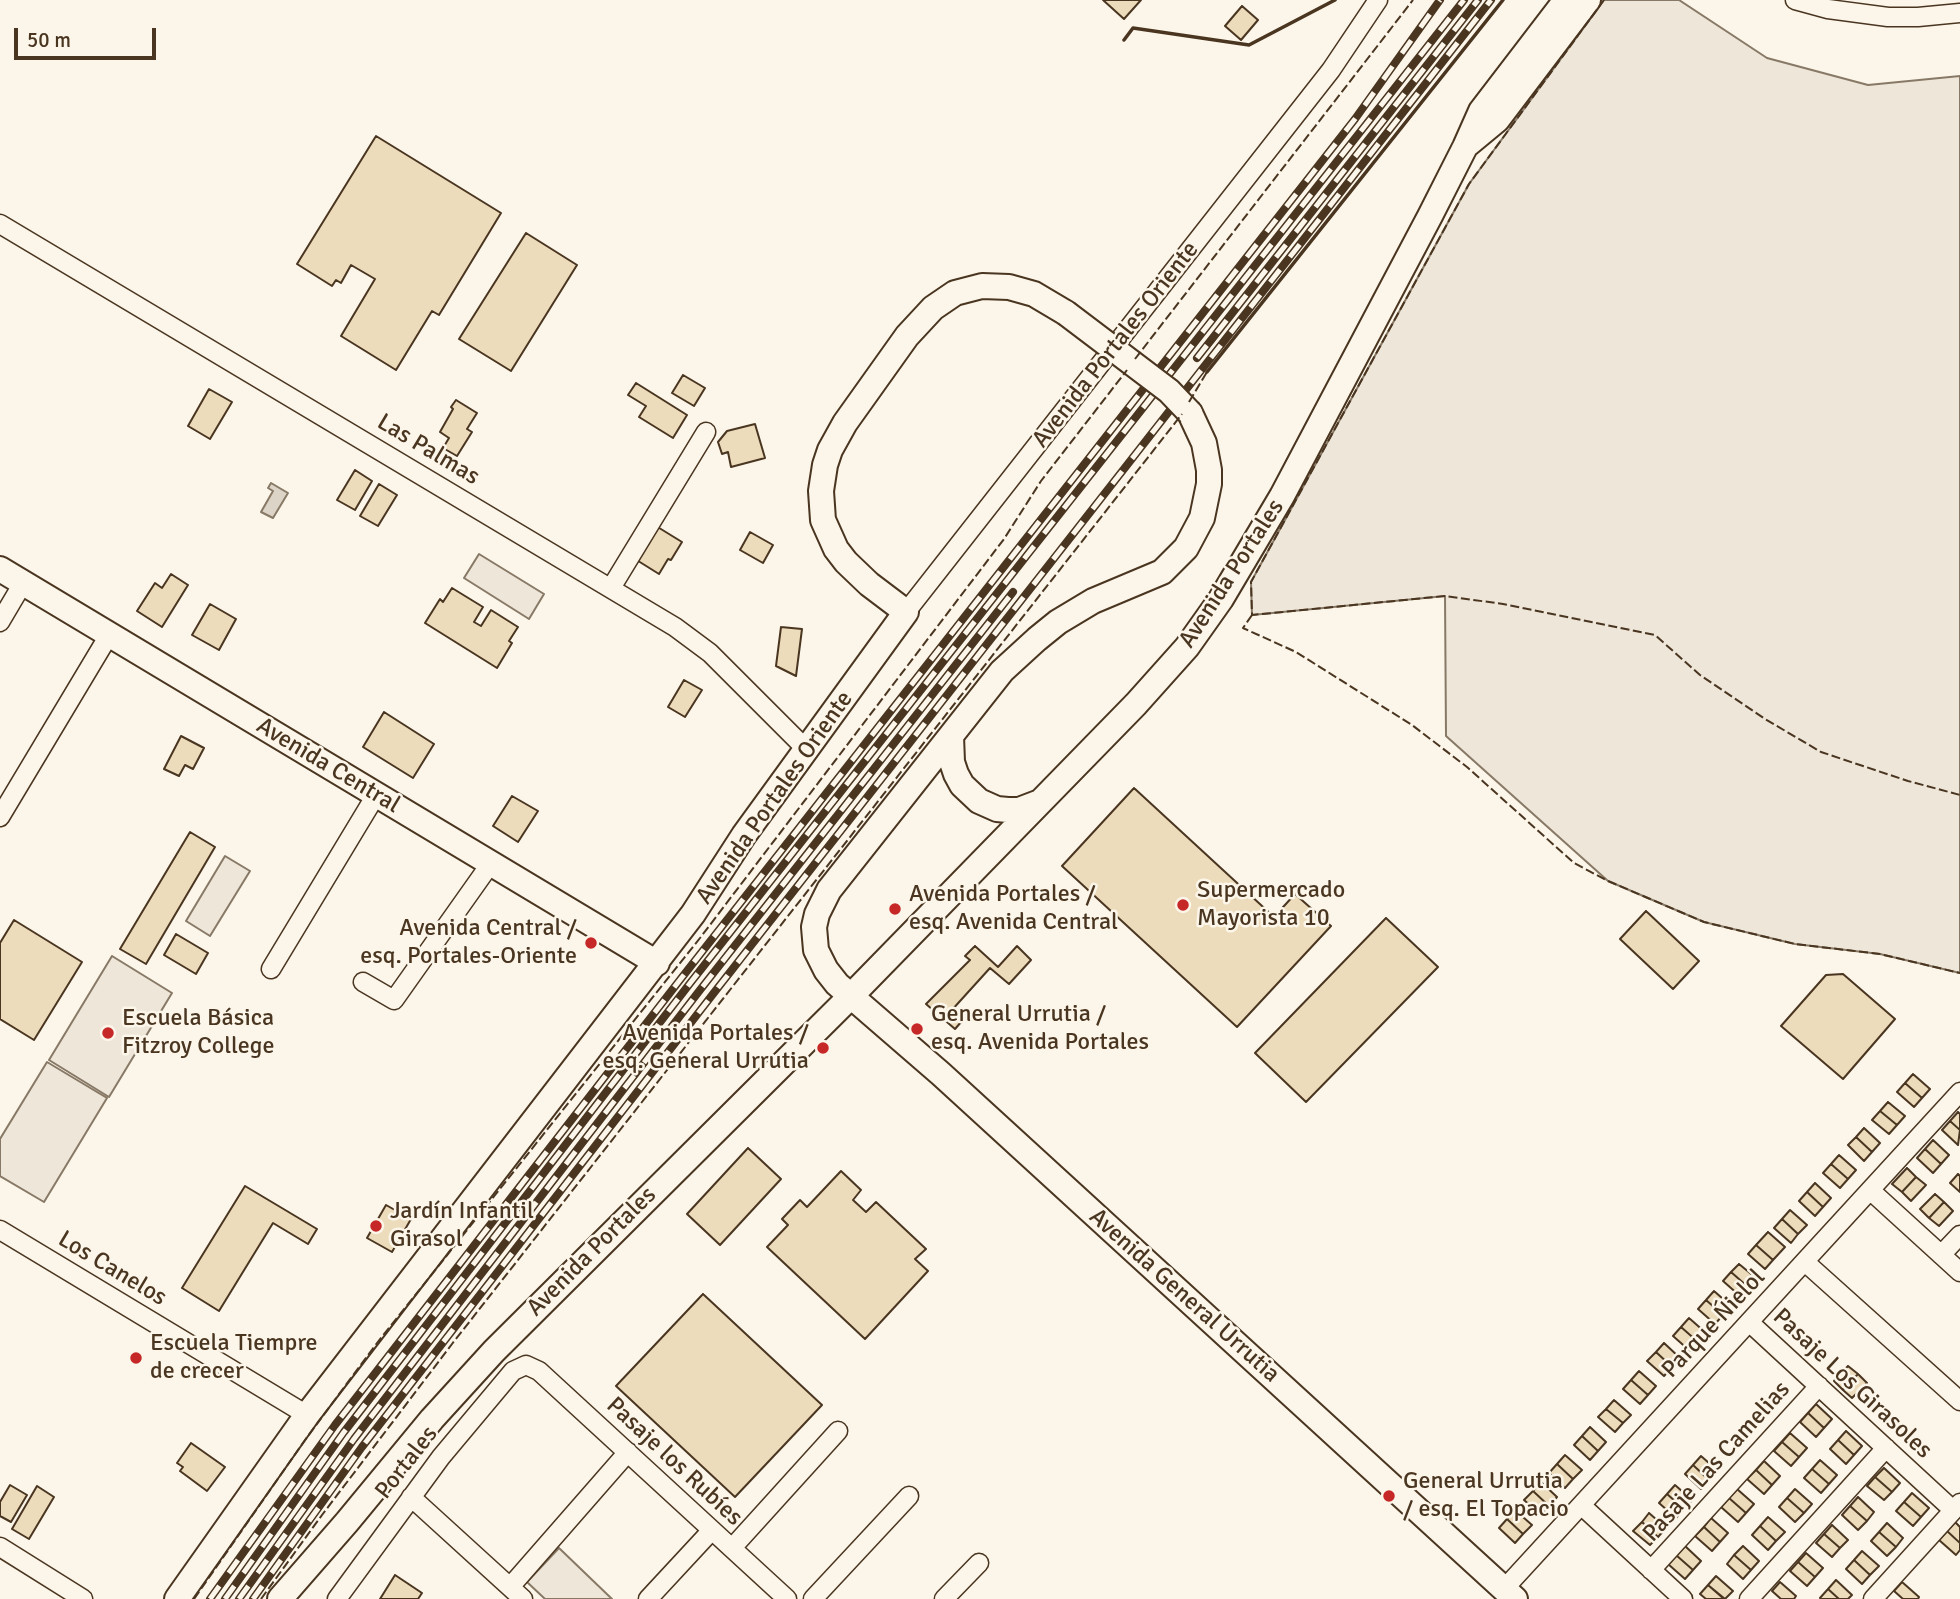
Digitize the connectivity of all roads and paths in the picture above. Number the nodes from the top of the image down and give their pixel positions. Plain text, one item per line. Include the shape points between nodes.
1 (1378, 0) edge
2 (1566, 0) edge
3 (1588, 0) edge
4 (1795, 0) edge
5 (1864, 7) edge
6 (1960, 13) edge
7 (1465, 147) junction
8 (0, 224) edge
9 (706, 432) dead end
10 (0, 569) edge
11 (23, 583) junction
12 (611, 588) junction
13 (906, 612) junction
14 (0, 622) edge
15 (110, 635) junction
16 (951, 736) junction
17 (807, 750) junction
18 (376, 795) junction
19 (1041, 802) junction
20 (0, 817) edge
21 (491, 863) junction
22 (657, 963) junction
23 (271, 969) dead end
24 (363, 982) dead end
25 (851, 996) junction
26 (1960, 1092) edge
27 (1870, 1190) junction
28 (0, 1230) edge
29 (1960, 1235) edge
30 (1941, 1255) junction
31 (1805, 1262) junction
32 (1960, 1272) edge
33 (1749, 1322) junction
34 (526, 1365) joint
35 (1819, 1386) junction
36 (1960, 1401) edge
37 (307, 1415) junction
38 (838, 1431) dead end
39 (1886, 1448) junction
40 (628, 1452) junction
41 (909, 1496) dead end
42 (411, 1497) junction
43 (1581, 1505) junction
44 (1957, 1507) edge
45 (347, 1522) junction
46 (712, 1530) junction
47 (0, 1547) edge
48 (732, 1548) junction
49 (979, 1563) dead end
50 (1651, 1570) junction
51 (517, 1593) edge
52 (1509, 1594) edge
53 (341, 1597) edge
54 (83, 1599) edge
55 (177, 1599) edge
56 (280, 1599) edge
57 (296, 1599) edge
58 (648, 1599) edge
59 (787, 1599) edge
60 (813, 1599) edge
61 (944, 1599) edge
62 (1683, 1599) edge
63 (1749, 1599) edge
64 (1873, 1599) edge

1 - 13 street, Avenida Portales Oriente via 1331,70
2 - 7 street, Avenida Portales via 1481,111
3 - 7 street, Avenida Portales via 1497,120
4 - 5 street
5 - 6 street via 1918,17
7 - 19 street, Avenida Portales via 1276,507 1221,599 1169,668
8 - 12 street, Las Palmas
9 - 12 street
10 - 11 street, Avenida Central
11 - 14 street
11 - 15 street, Avenida Central
12 - 17 street, Las Palmas via 710,653
13 - 16 street, bridge via 858,574 836,549 823,520 821,491 825,465 837,437 907,336 933,308 955,293 982,286 1034,294 1066,313 1190,413 1204,443 1209,484 1202,518 1186,548 1162,572 1093,601 1037,639 1002,671
13 - 17 street, Avenida Portales Oriente
15 - 18 street, Avenida Central
15 - 20 street
16 - 19 street via 956,774 979,801 1008,810
16 - 25 street via 829,890 817,914 814,938 820,960
17 - 22 street, Avenida Portales Oriente
18 - 21 street, Avenida Central
18 - 23 street
19 - 25 street, Avenida Portales
21 - 22 street, Avenida Central
21 - 24 street via 394,1000
22 - 37 street, Avenida Portales Oriente
25 - 45 street, Avenida Portales via 494,1351
25 - 52 street, Avenida General Urrutia
26 - 27 street, Parque Ńielol
27 - 30 street
27 - 31 street, Parque Ńielol
28 - 37 street, Los Canelos
29 - 30 street
30 - 32 street
31 - 33 street, Parque Ńielol
31 - 36 street
33 - 35 street, Pasaje Los Girasoles
33 - 43 street, Parque Ńielol
34 - 40 street, Pasaje los Rubíes via 539,1371
34 - 42 street, Portales via 513,1371 491,1396
35 - 39 street, Pasaje Los Girasoles
35 - 50 street, Pasaje Las Camelias
37 - 55 street, Avenida Portales Oriente
38 - 48 street
39 - 44 street, Pasaje Los Girasoles
39 - 63 street
40 - 46 street, Pasaje los Rubíes
40 - 51 street
41 - 60 street
42 - 51 street
42 - 53 street, Portales
43 - 50 street
43 - 52 street, Parque Ńielol
44 - 64 street
45 - 56 street, Avenida Portales
45 - 57 street, Avenida Portales
46 - 48 street, Pasaje los Rubíes
46 - 58 street
47 - 54 street
48 - 59 street, Pasaje los Rubíes
49 - 61 street
50 - 62 street

